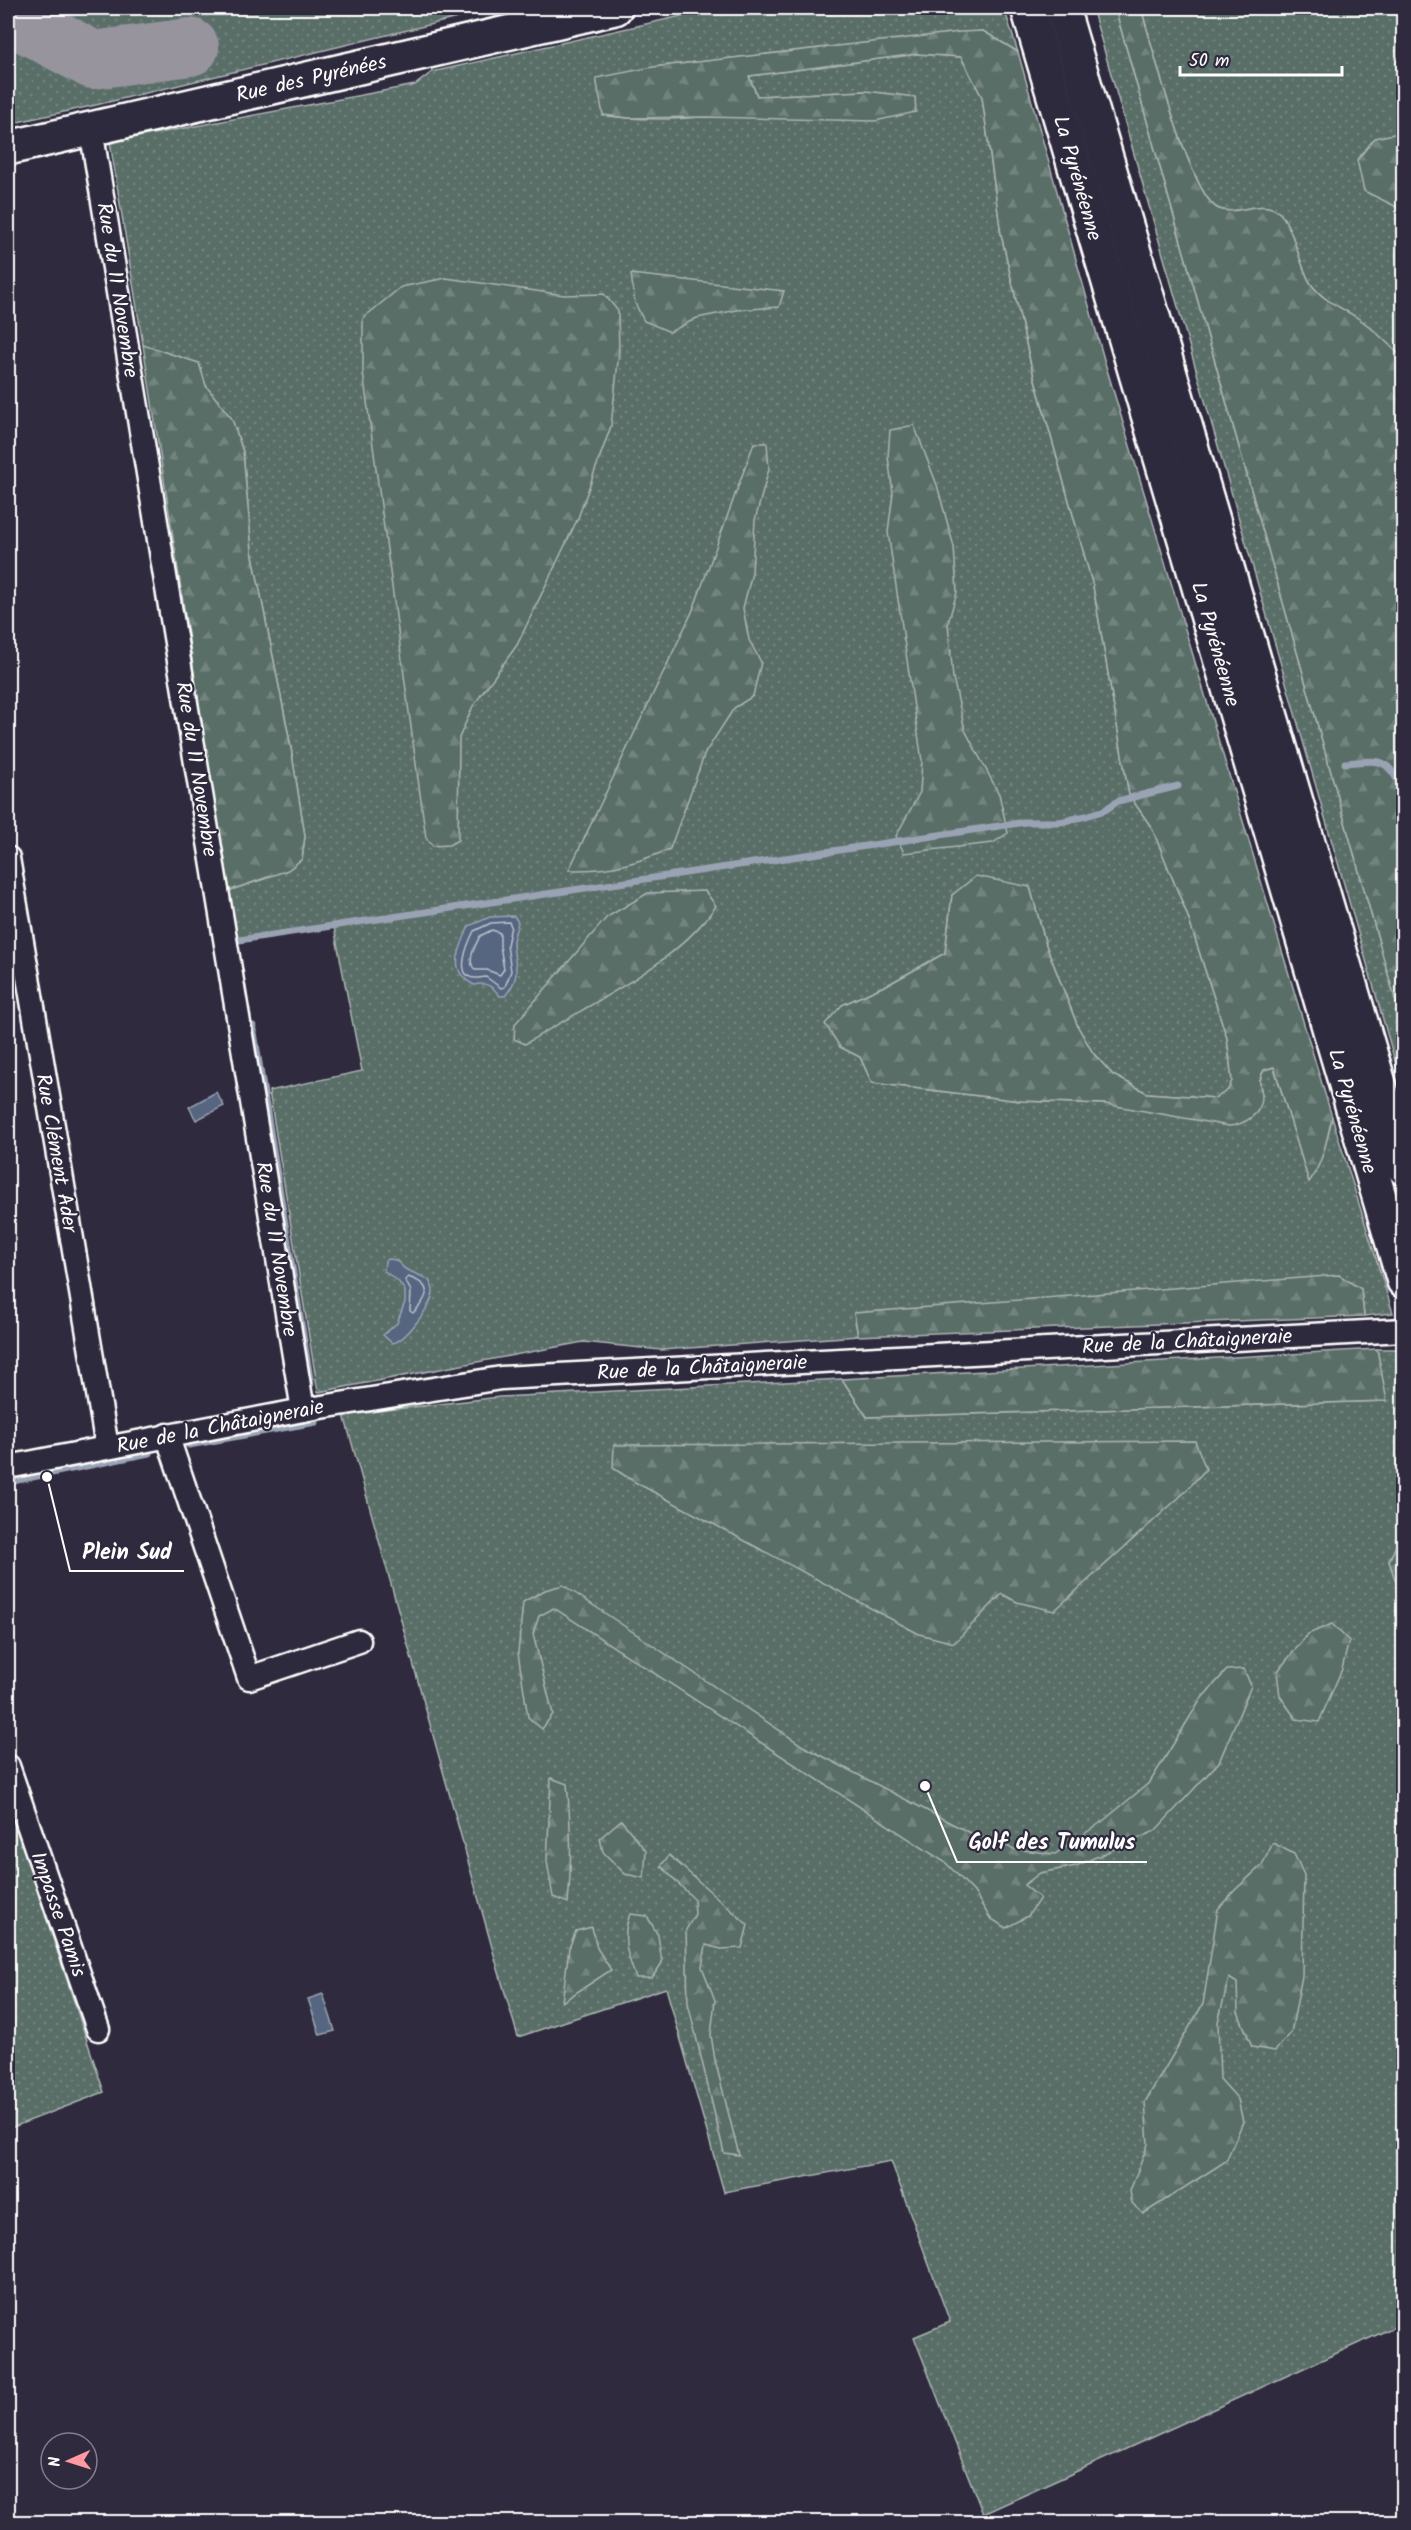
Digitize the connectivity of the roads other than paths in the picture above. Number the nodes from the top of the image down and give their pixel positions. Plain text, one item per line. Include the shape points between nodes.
1 (615, 8) edge
2 (1028, 8) edge
3 (1062, 8) edge
4 (91, 129) junction
5 (8, 148) edge
6 (8, 858) edge
7 (1404, 1168) edge
8 (1404, 1281) edge
9 (1404, 1330) edge
10 (303, 1410) junction
11 (167, 1436) junction
12 (107, 1447) junction
13 (8, 1467) edge
14 (359, 1641) dead end
15 (8, 1766) edge
16 (98, 2029) dead end

1 - 4 main road, Rue des Pyrénées
2 - 8 main road, La Pyrénéenne
3 - 7 main road, La Pyrénéenne
4 - 5 main road, Rue des Pyrénées
4 - 10 street, Rue du 11 Novembre
6 - 12 street, Rue Clément Ader
9 - 10 street, Rue de la Châtaigneraie via 501,1378
10 - 11 street, Rue de la Châtaigneraie
11 - 12 street, Rue de la Châtaigneraie
11 - 14 street via 249,1678
12 - 13 street, Rue de la Châtaigneraie
15 - 16 street, Impasse Pamis

